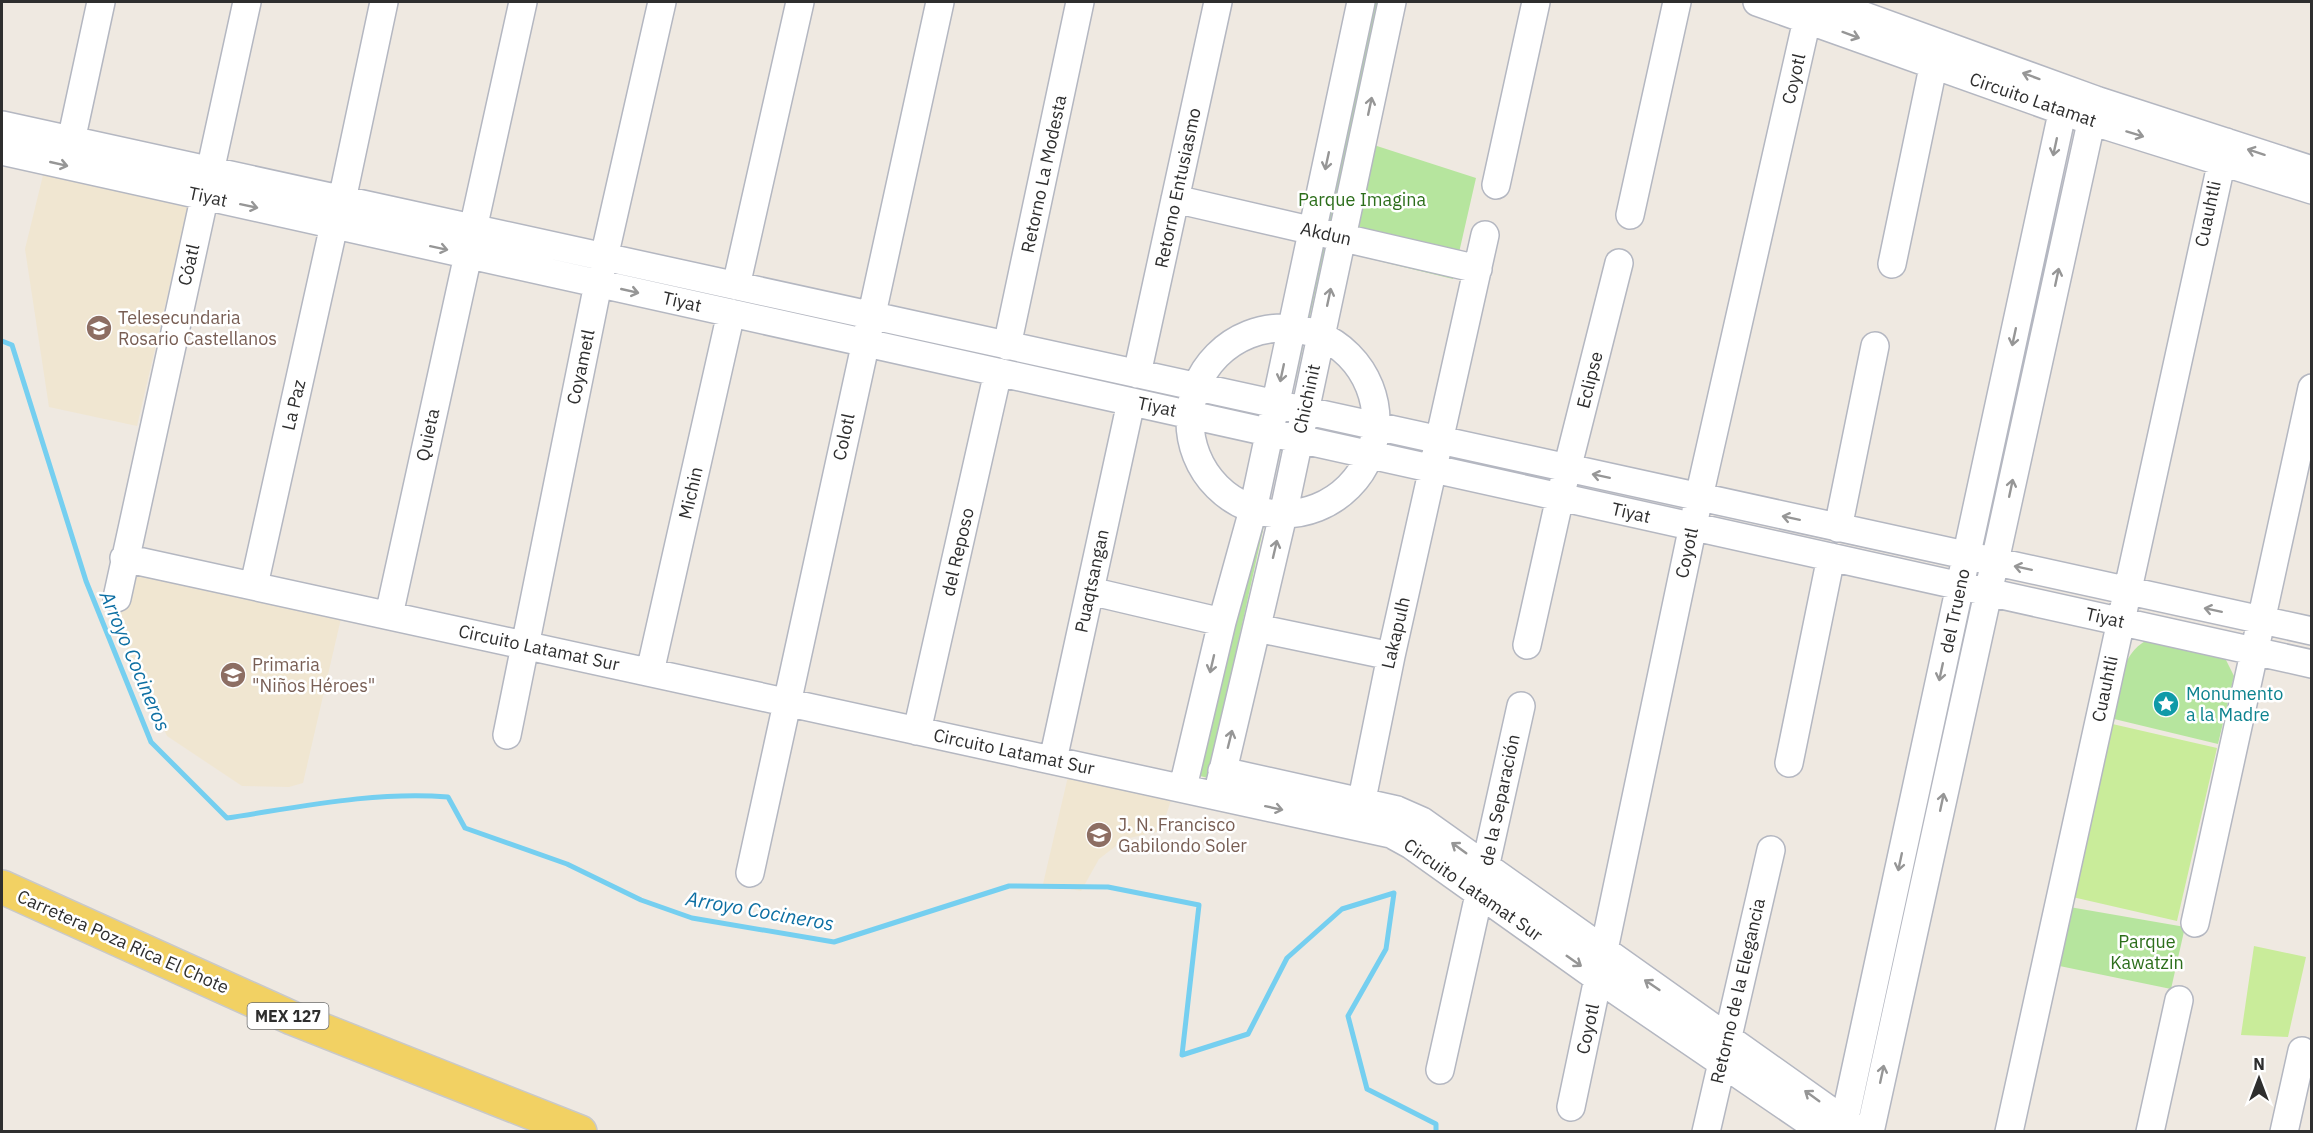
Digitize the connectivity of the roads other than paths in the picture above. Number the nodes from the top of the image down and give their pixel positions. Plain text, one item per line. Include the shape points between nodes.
1 (101, 2) edge
2 (247, 2) edge
3 (384, 2) edge
4 (523, 2) edge
5 (662, 2) edge
6 (800, 2) edge
7 (940, 2) edge
8 (1080, 2) edge
9 (1218, 2) edge
10 (1361, 2) edge
11 (1392, 2) edge
12 (1536, 2) edge
13 (1677, 2) edge
14 (1757, 2) edge
15 (1815, 8) edge
16 (1936, 54) junction
17 (2065, 100) junction
18 (2094, 110) junction
19 (2, 125) edge
20 (71, 141) junction
21 (2, 151) edge
22 (2223, 151) junction
23 (2312, 170) edge
24 (208, 184) junction
25 (1496, 185) dead end
26 (2312, 190) edge
27 (1175, 199) junction
28 (338, 212) junction
29 (1630, 215) dead end
30 (1312, 231) junction
31 (1485, 235) dead end
32 (1342, 238) junction
33 (471, 242) junction
34 (604, 257) junction
35 (1619, 263) dead end
36 (1892, 264) dead end
37 (1478, 269) junction
38 (598, 284) junction
39 (736, 286) junction
40 (731, 313) junction
41 (871, 316) junction
42 (1292, 327) junction
43 (1321, 335) junction
44 (865, 343) junction
45 (1007, 345) junction
46 (1875, 346) dead end
47 (1055, 356) junction
48 (998, 372) junction
49 (1137, 374) junction
50 (1048, 383) junction
51 (1195, 387) junction
52 (2309, 400) edge
53 (1131, 402) junction
54 (1275, 404) junction
55 (1305, 411) junction
56 (1189, 414) junction
57 (1377, 427) junction
58 (1269, 432) junction
59 (1299, 439) junction
60 (1440, 441) junction
61 (1370, 455) junction
62 (1568, 468) junction
63 (1434, 469) junction
64 (1560, 497) junction
65 (1699, 497) junction
66 (1252, 510) junction
67 (1282, 515) junction
68 (1693, 526) junction
69 (1838, 528) junction
70 (1966, 556) junction
71 (1831, 557) junction
72 (124, 558) junction
73 (1995, 562) junction
74 (254, 585) junction
75 (1960, 585) junction
76 (1090, 591) junction
77 (2126, 591) junction
78 (1988, 592) junction
79 (117, 598) dead end
80 (389, 615) junction
81 (2261, 620) junction
82 (2120, 621) junction
83 (1222, 622) junction
84 (1257, 628) junction
85 (2312, 631) edge
86 (524, 644) junction
87 (1527, 645) dead end
88 (2254, 651) junction
89 (1391, 656) junction
90 (2312, 664) edge
91 (650, 672) junction
92 (787, 702) junction
93 (1521, 706) dead end
94 (917, 731) junction
95 (507, 735) dead end
96 (1053, 760) junction
97 (1789, 763) dead end
98 (1220, 783) junction
99 (1183, 787) junction
100 (1359, 814) junction
101 (1771, 850) dead end
102 (1485, 866) junction
103 (750, 873) dead end
104 (2, 887) edge
105 (1479, 894) junction
106 (2195, 923) dead end
107 (1605, 953) junction
108 (1599, 979) junction
109 (2179, 1000) dead end
110 (1728, 1036) junction
111 (2302, 1050) dead end
112 (1722, 1062) junction
113 (1440, 1070) dead end
114 (1571, 1107) dead end
115 (1842, 1129) edge
116 (580, 1131) edge
117 (1706, 1131) edge
118 (1869, 1131) edge
119 (2009, 1131) edge
120 (2150, 1131) edge
121 (2284, 1131) edge

1 - 20 street
2 - 24 street, Cóatl
3 - 28 street, La Paz
4 - 33 street, Quieta
5 - 34 street, Coyametl
6 - 39 street
7 - 41 street, Colotl
8 - 45 street, Retorno La Modesta
9 - 27 street, Retorno Entusiasmo
10 -> 30 street, Chichinit
32 -> 11 street, Chichinit
12 - 25 street
13 - 29 street
14 - 15 street, Circuito Latamat
15 - 16 street, Circuito Latamat
15 - 65 street, Coyotl
16 - 17 street, Circuito Latamat
16 - 36 street
17 - 18 street, Circuito Latamat
17 -> 70 street, del Trueno
18 - 22 street, Circuito Latamat
73 -> 18 street, del Trueno
19 - 20 street, Tiyat
20 - 24 street, Tiyat
21 -> 24 street, Tiyat
23 -> 22 street, Circuito Latamat
22 - 26 street, Circuito Latamat
22 - 77 street, Cuauhtli
24 - 28 street, Tiyat
24 - 72 street, Cóatl
27 - 30 street, Akdun
27 - 49 street, Retorno Entusiasmo
28 - 33 street, Tiyat
28 - 74 street, La Paz
30 - 32 street, Akdun
30 - 42 street, Chichinit
31 - 37 street, Lakapulh
32 - 37 street, Akdun
43 -> 32 street, Chichinit
33 - 34 street, Tiyat
33 - 38 street, Tiyat
33 - 80 street, Quieta
34 - 38 street, Coyametl
34 - 39 street, Tiyat
35 - 62 street, Eclipse
37 - 60 street, Lakapulh
38 -> 40 street, Tiyat
38 - 86 street, Coyametl
39 - 41 street, Tiyat
40 - 44 street, Tiyat
40 - 91 street, Michin
41 - 44 street, Colotl
41 - 45 street, Tiyat
42 - 43 street
42 - 51 street via 1262,330 1234,341 1211,360
42 -> 54 street, Chichinit
43 - 55 street, Chichinit
43 - 57 street via 1345,350 1363,372 1374,398
44 - 48 street, Tiyat
44 - 92 street, Colotl
45 - 47 street, Tiyat
46 - 69 street
47 - 49 street, Tiyat
47 - 50 street
48 - 50 street, Tiyat
48 - 94 street, del Reposo
49 - 51 street, Tiyat
50 - 53 street, Tiyat
51 - 54 street, Tiyat
51 - 56 street
52 - 81 street
53 - 56 street, Tiyat
53 - 76 street, Puaqtsangan
54 - 55 street, Tiyat
54 - 58 street, Chichinit
55 - 57 street, Tiyat
55 - 59 street, Chichinit
56 - 58 street, Tiyat
56 - 66 street via 1192,447 1205,474 1226,496
57 - 60 street, Tiyat
57 - 61 street
58 - 59 street, Tiyat
58 - 66 street, Chichinit
59 - 61 street, Tiyat
59 - 67 street, Chichinit
60 - 62 street, Tiyat
60 - 63 street, Lakapulh
61 - 63 street, Tiyat
61 - 67 street via 1350,487 1319,508
62 - 64 street, Eclipse
65 -> 62 street, Tiyat
63 - 64 street, Tiyat
63 - 89 street, Lakapulh
64 - 68 street, Tiyat
64 - 87 street, Eclipse
65 - 68 street, Coyotl
69 -> 65 street, Tiyat
66 - 67 street
66 - 83 street, Chichinit
84 -> 67 street, Chichinit
68 - 71 street, Tiyat
68 - 107 street, Coyotl
69 - 70 street, Tiyat
70 - 73 street, Tiyat
70 - 75 street, del Trueno
71 - 75 street, Tiyat
71 - 97 street
72 - 74 street, Circuito Latamat Sur
72 - 79 street, Cóatl
77 -> 73 street, Tiyat
73 - 78 street, del Trueno
74 - 80 street, Circuito Latamat Sur
75 - 78 street, Tiyat
75 -> 115 street, del Trueno
76 - 83 street
76 - 96 street, Puaqtsangan
81 -> 77 street, Tiyat
77 - 82 street, Cuauhtli
78 - 82 street, Tiyat
118 -> 78 street, del Trueno
80 - 86 street, Circuito Latamat Sur
81 - 85 street, Tiyat
81 - 88 street
82 - 88 street, Tiyat
82 - 119 street, Cuauhtli
83 -> 99 street, Chichinit
84 - 89 street
98 -> 84 street, Chichinit
86 - 91 street, Circuito Latamat Sur
86 - 95 street, Coyametl
88 - 90 street, Tiyat
88 - 106 street
89 - 100 street, Lakapulh
91 - 92 street, Circuito Latamat Sur
92 - 94 street, Circuito Latamat Sur
92 - 103 street, Colotl
93 - 102 street, de la Separación
94 - 96 street, Circuito Latamat Sur
96 - 99 street, Circuito Latamat Sur
98 - 99 street, Circuito Latamat Sur
98 - 100 street, Circuito Latamat Sur
102 -> 100 street, Circuito Latamat Sur via 1422,821 1397,810
100 - 105 street, Circuito Latamat Sur
101 - 110 street, Retorno de la Elegancia
102 - 105 street, de la Separación
102 - 107 street, Circuito Latamat Sur
104 - 116 main road, Carretera Poza Rica El Chote / MEX 127 via 292,1018
105 -> 108 street, Circuito Latamat Sur
105 - 113 street, de la Separación
107 - 108 street, Coyotl
110 -> 107 street, Circuito Latamat Sur
108 - 112 street, Circuito Latamat Sur
108 - 114 street, Coyotl
109 - 120 street
110 - 112 street, Retorno de la Elegancia
115 -> 110 street, Circuito Latamat Sur
111 - 121 street
112 - 115 street, Circuito Latamat Sur
112 - 117 street, Retorno de la Elegancia

